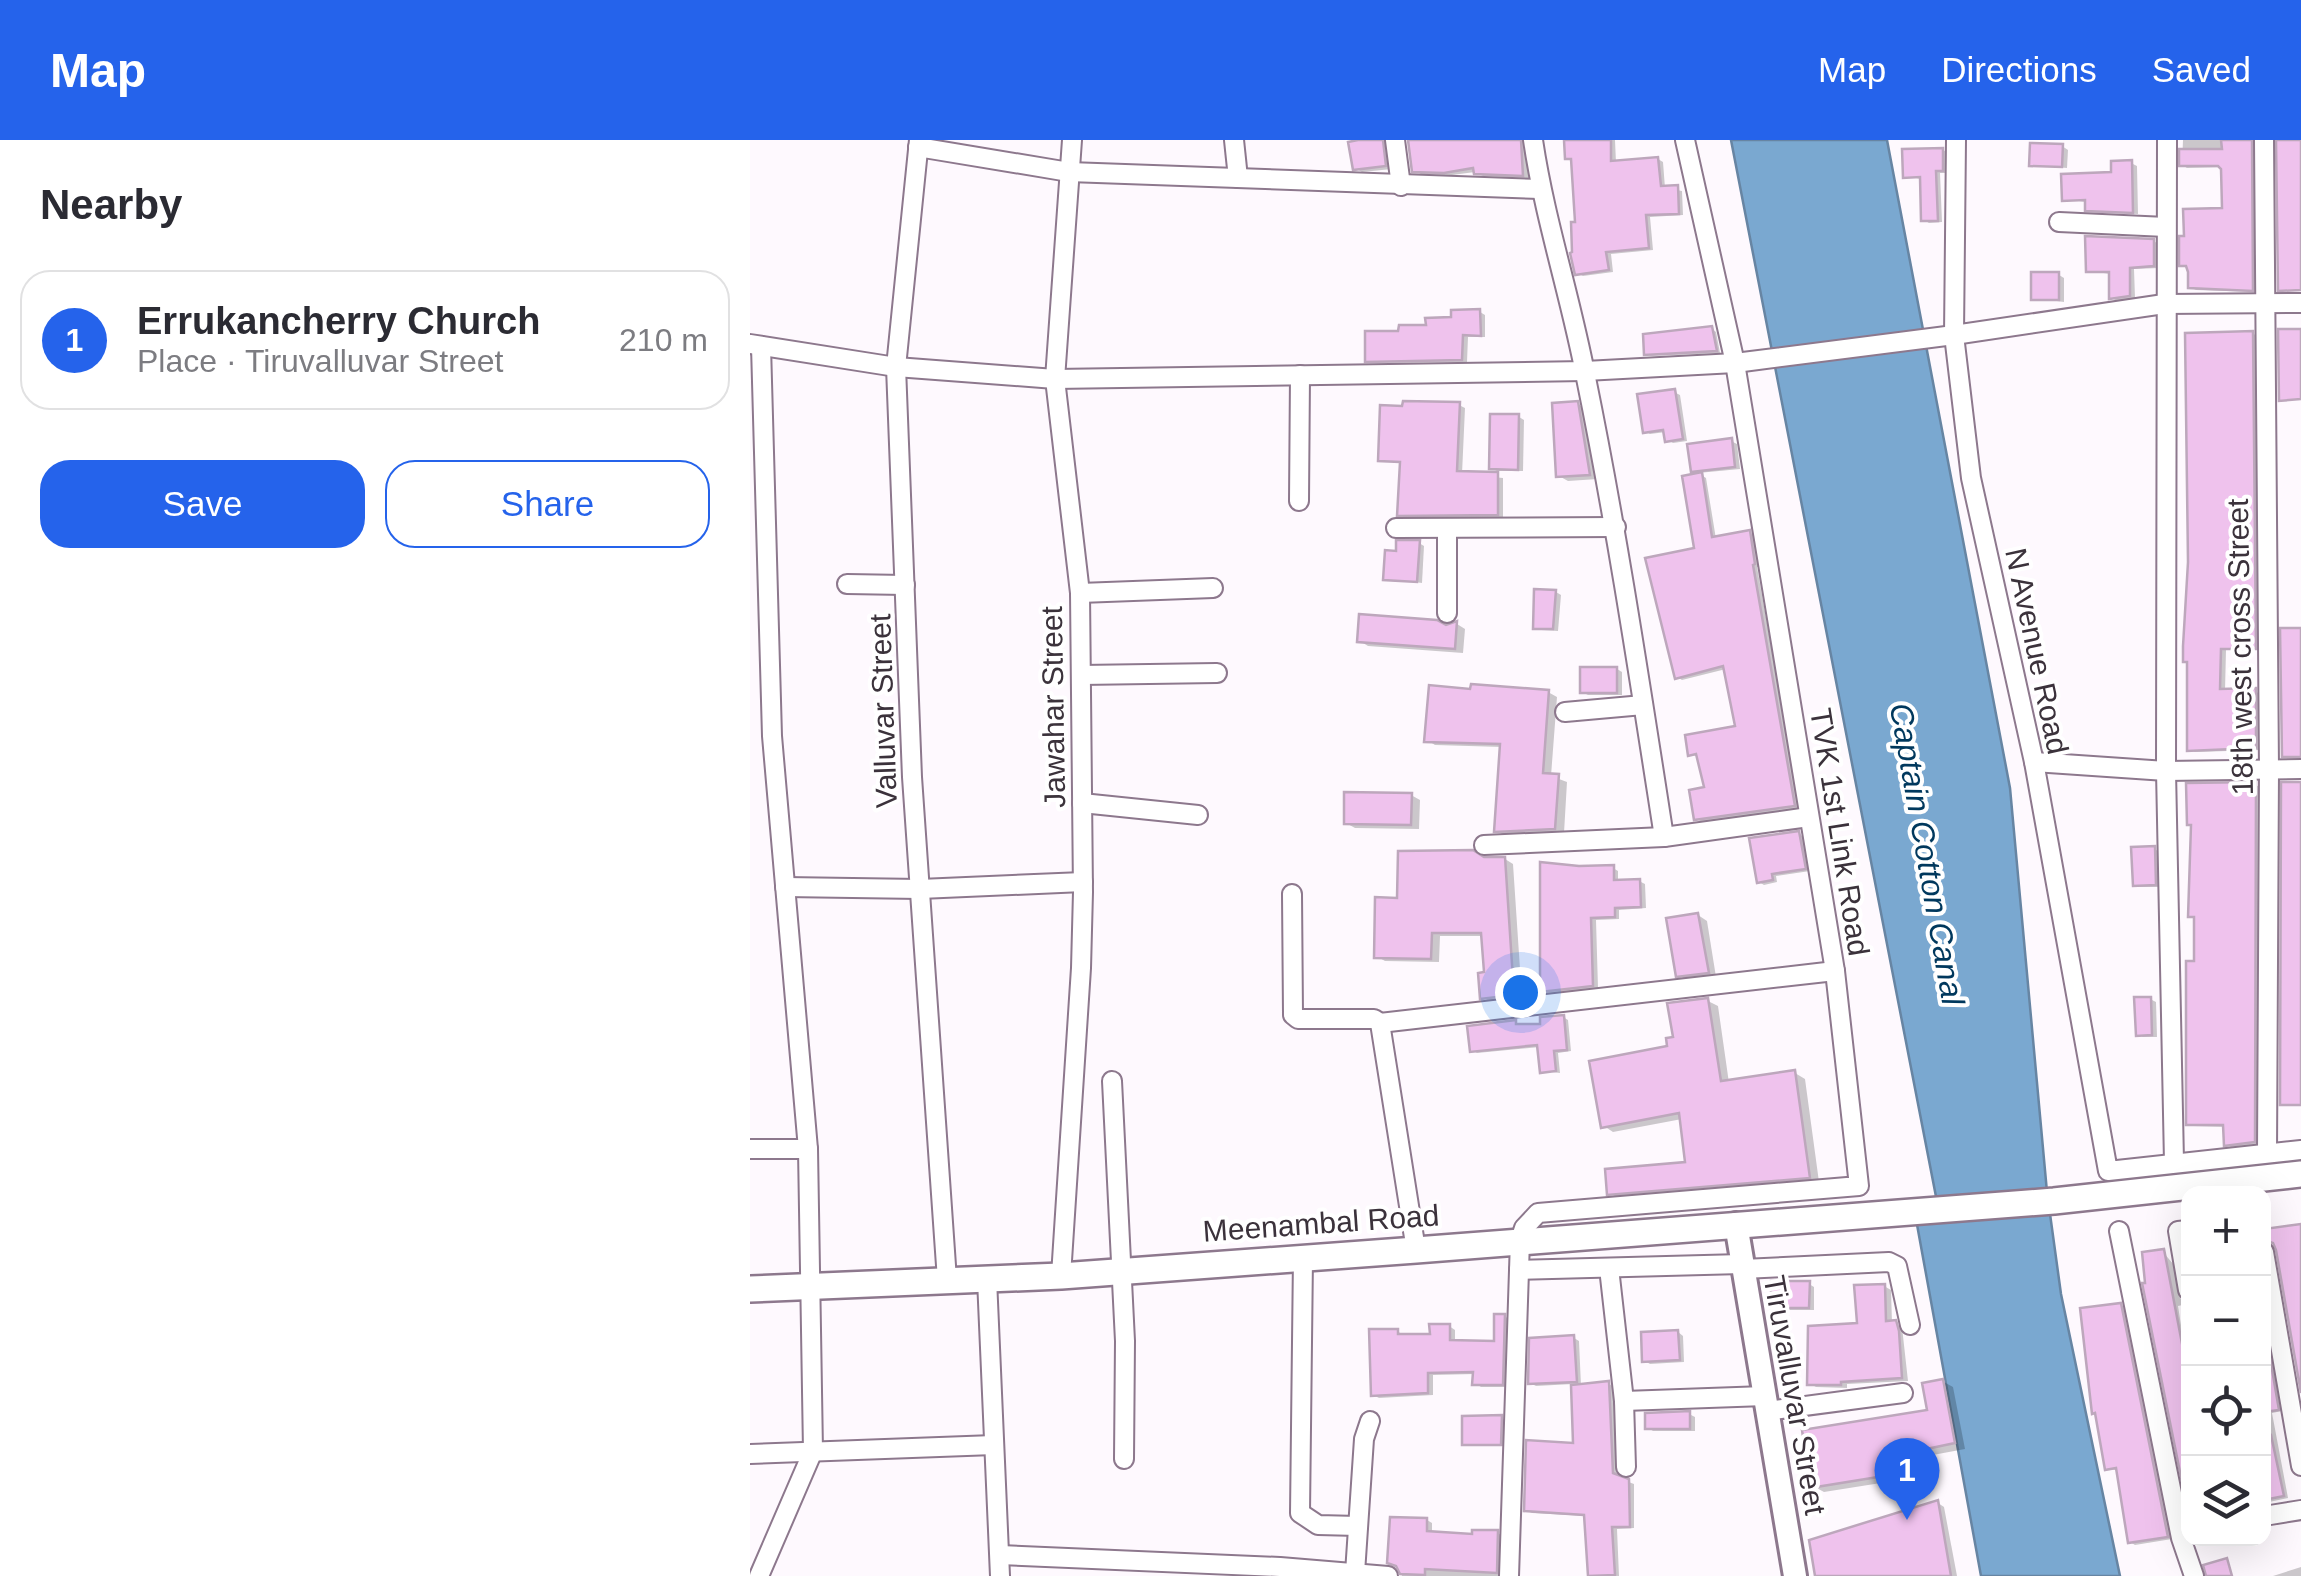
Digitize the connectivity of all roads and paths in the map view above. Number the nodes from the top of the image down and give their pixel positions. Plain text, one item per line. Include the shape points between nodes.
1 (1072, 140) edge
2 (1234, 140) edge
3 (1395, 140) edge
4 (1534, 140) edge
5 (1686, 140) edge
6 (1956, 140) edge
7 (2167, 140) edge
8 (2264, 140) edge
9 (919, 143) edge
10 (1069, 172) junction
11 (1238, 178) junction
12 (1400, 186) junction
13 (1540, 190) junction
14 (2058, 222) dead end
15 (2166, 227) junction
16 (2264, 303) junction
17 (2301, 303) edge
18 (2164, 304) junction
19 (1954, 335) junction
20 (756, 345) edge
21 (1735, 363) junction
22 (896, 367) junction
23 (1585, 371) junction
24 (1300, 375) junction
25 (1055, 379) junction
26 (1298, 501) dead end
27 (1396, 528) dead end
28 (1448, 528) junction
29 (1616, 528) junction
30 (846, 584) dead end
31 (905, 585) junction
32 (1214, 588) dead end
33 (1080, 594) junction
34 (1447, 612) dead end
35 (1217, 672) dead end
36 (1080, 675) junction
37 (750, 699) edge
38 (771, 702) junction
39 (1644, 704) junction
40 (1565, 712) dead end
41 (2034, 762) junction
42 (2301, 769) edge
43 (2269, 770) junction
44 (2166, 771) junction
45 (1082, 803) junction
46 (1198, 815) dead end
47 (1809, 817) junction
48 (1664, 837) junction
49 (1484, 845) dead end
50 (1083, 882) junction
51 (785, 887) junction
52 (920, 889) junction
53 (1292, 894) dead end
54 (1836, 971) junction
55 (1380, 1024) junction
56 (1112, 1081) dead end
57 (808, 1149) junction
58 (750, 1150) edge
59 (2301, 1150) edge
60 (2267, 1152) junction
61 (2174, 1162) junction
62 (2301, 1174) edge
63 (1736, 1224) junction
64 (2119, 1231) dead end
65 (1520, 1240) junction
66 (1416, 1250) junction
67 (1304, 1256) junction
68 (1742, 1267) junction
69 (1608, 1268) junction
70 (1119, 1270) junction
71 (1519, 1270) junction
72 (1061, 1276) junction
73 (2268, 1276) edge
74 (986, 1279) junction
75 (947, 1280) junction
76 (812, 1284) junction
77 (750, 1289) edge
78 (1910, 1325) dead end
79 (1903, 1393) dead end
80 (1624, 1401) junction
81 (1766, 1404) junction
82 (1370, 1421) dead end
83 (994, 1445) junction
84 (813, 1451) junction
85 (750, 1454) edge
86 (1124, 1459) dead end
87 (2301, 1466) edge
88 (1626, 1467) dead end
89 (2301, 1510) edge
90 (2271, 1515) edge
91 (2181, 1518) edge
92 (1358, 1526) junction
93 (2187, 1546) edge
94 (1000, 1555) junction
95 (1132, 1569) edge
96 (1280, 1572) edge
97 (1355, 1573) junction
98 (759, 1576) edge
99 (1000, 1576) edge
100 (1388, 1576) edge
101 (1509, 1576) edge
102 (1796, 1576) edge
103 (2194, 1576) edge

1 - 10 street, Jawahar Street
2 - 11 street
3 - 12 street
4 - 13 street
5 - 21 street, TVK 1st Link Road
6 - 19 street, N Avenue Road
7 - 15 street
8 - 16 street, 18th west cross Street
9 - 10 street
9 - 22 street, Valluvar Street
10 - 11 street
10 - 25 street, Jawahar Street
11 - 12 street
12 - 13 street
13 - 23 street
14 - 15 street
15 - 18 street
16 - 17 street
16 - 18 street
16 - 43 street, 18th west cross Street
18 - 19 street
18 - 44 street
19 - 21 street
19 - 41 street, N Avenue Road via 1971,478
20 - 22 street
20 - 38 street
21 - 23 street
21 - 47 street, TVK 1st Link Road
22 - 25 street
22 - 31 street, Valluvar Street
23 - 24 street
23 - 29 street
24 - 25 street
24 - 26 street
25 - 33 street, Jawahar Street
27 - 28 street
28 - 29 street
28 - 34 street
29 - 39 street
30 - 31 street
31 - 52 street, Valluvar Street
32 - 33 street
33 - 36 street, Jawahar Street
35 - 36 street
36 - 45 street, Jawahar Street
37 - 38 street
38 - 51 street
39 - 40 street
39 - 48 street
41 - 44 street
41 - 61 street, N Avenue Road via 2108,1171
42 - 43 street
43 - 44 street
43 - 60 street, 18th west cross Street
44 - 61 street
45 - 46 street
45 - 50 street, Jawahar Street
47 - 48 street
47 - 54 street, TVK 1st Link Road
48 - 49 street
50 - 52 street
50 - 72 street, Jawahar Street
51 - 52 street
51 - 57 street
52 - 75 street, Valluvar Street
53 - 55 street via 1293,1015 1374,1018
54 - 55 street
54 - 65 street, TVK 1st Link Road via 1859,1186 1538,1214
55 - 66 street
56 - 70 street
57 - 58 street
57 - 76 street
59 - 60 street
60 - 61 street
62 - 63 main road, Meenambal Road via 2054,1202
63 - 65 main road, Meenambal Road
63 - 68 street, Tiruvalluvar Street
64 - 91 street
65 - 66 main road, Meenambal Road
65 - 71 street
66 - 67 main road, Meenambal Road
67 - 70 main road, Meenambal Road
67 - 92 street via 1300,1514 1318,1525
68 - 69 street
68 - 78 street via 1889,1262 1901,1275
68 - 81 street, Tiruvalluvar Street
69 - 71 street
69 - 80 street
70 - 72 main road, Meenambal Road
70 - 86 street
71 - 101 street
72 - 74 main road, Meenambal Road
73 - 87 street
74 - 75 main road, Meenambal Road
74 - 83 street
75 - 76 main road, Meenambal Road
76 - 77 main road, Meenambal Road
76 - 84 street
79 - 81 street
80 - 81 street
80 - 88 street
81 - 102 street, Tiruvalluvar Street
82 - 92 street
83 - 84 street
83 - 94 street
84 - 85 street
84 - 98 street
89 - 90 street
92 - 97 street
93 - 103 street
94 - 95 street
94 - 99 street
95 - 96 street
96 - 97 street
97 - 100 street

